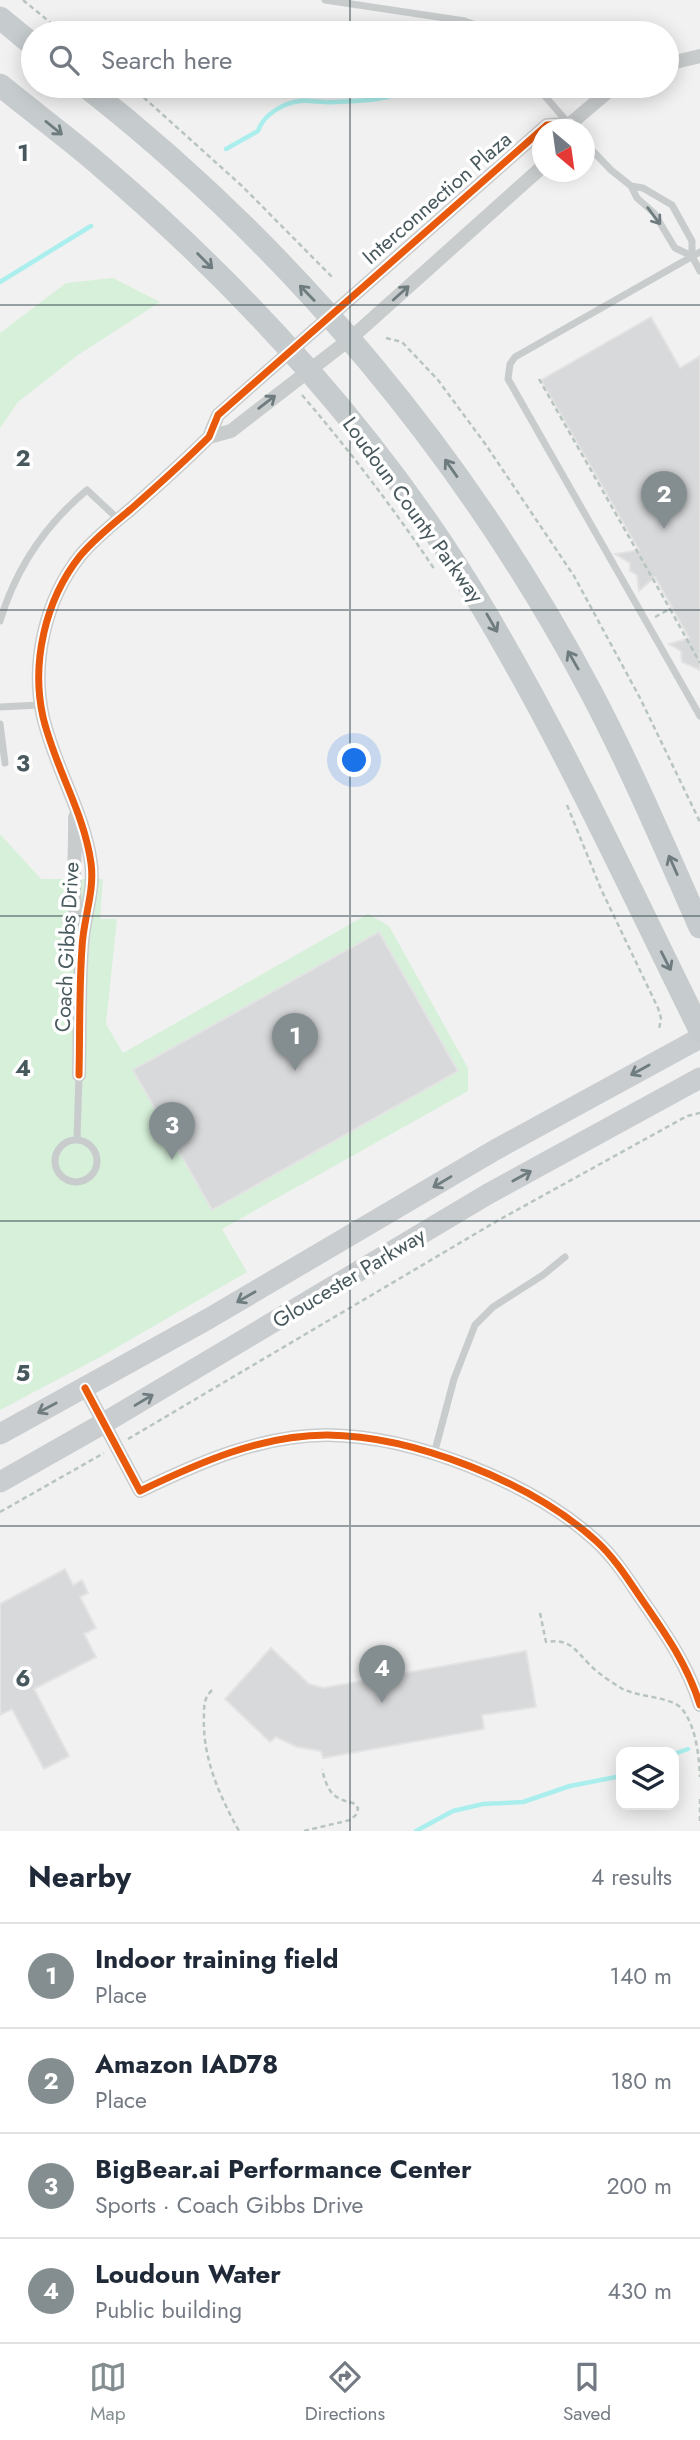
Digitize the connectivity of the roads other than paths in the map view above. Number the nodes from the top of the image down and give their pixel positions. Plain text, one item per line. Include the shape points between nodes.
1 (325, 0) edge
2 (0, 18) edge
3 (465, 21) edge
4 (21, 35) edge
5 (700, 56) edge
6 (679, 61) edge
7 (0, 85) edge
8 (99, 98) edge
9 (546, 98) edge
10 (602, 98) edge
11 (564, 119) edge
12 (580, 119) edge
13 (532, 138) edge
14 (595, 153) edge
15 (532, 176) edge
16 (631, 186) junction
17 (700, 251) edge
18 (692, 256) junction
19 (700, 271) edge
20 (329, 316) junction
21 (350, 339) junction
22 (289, 350) junction
23 (300, 377) junction
24 (209, 437) junction
25 (118, 520) junction
26 (0, 621) edge
27 (41, 705) junction
28 (0, 707) edge
29 (700, 716) edge
30 (0, 724) edge
31 (5, 763) dead end
32 (700, 927) edge
33 (700, 1030) edge
34 (700, 1038) edge
35 (79, 1075) joint
36 (700, 1078) edge
37 (77, 1140) junction
38 (565, 1257) dead end
39 (85, 1388) junction
40 (104, 1423) junction
41 (0, 1434) edge
42 (434, 1455) junction
43 (0, 1482) edge
44 (700, 1705) edge

1 - 3 lane
2 - 4 main road
5 - 6 street
7 -> 22 main road, Loudoun County Parkway via 104,168 234,290
20 -> 8 main road via 191,175
9 - 11 lane
10 - 12 street, Interconnection Plaza
13 - 20 street, Interconnection Plaza
14 - 16 lane
21 -> 15 street
16 -> 18 lane via 675,248
16 - 18 lane via 672,205 692,241
17 - 18 lane
18 - 19 lane
18 - 29 lane via 515,357 508,379
20 - 21 main road
20 - 22 street, Coach Gibbs Drive
21 - 23 street, Coach Gibbs Drive
32 -> 21 main road via 618,744 547,614 425,431
22 - 23 main road, Loudoun County Parkway
22 - 24 street, Coach Gibbs Drive via 218,415
24 -> 23 street, Coach Gibbs Drive via 231,431
23 -> 33 main road, Loudoun County Parkway via 363,436 480,603 562,748
24 - 25 street, Coach Gibbs Drive
25 - 26 lane via 87,489 40,538 21,567
25 - 27 street, Coach Gibbs Drive via 81,555 56,597 41,648
27 - 28 lane
27 - 35 street, Coach Gibbs Drive via 74,802 73,894 82,945
30 - 31 lane
34 -> 39 main road, Gloucester Parkway via 495,1150
35 - 37 lane
40 -> 36 main road, Gloucester Parkway via 488,1194
37 - 37 lane via 62,1144 55,1166 61,1176 78,1182 92,1174 97,1159 90,1146
38 - 42 lane via 493,1307 475,1325 454,1379
39 - 40 street
39 -> 41 main road, Gloucester Parkway
40 - 42 street via 140,1491 227,1453 273,1441 325,1435 366,1437
40 - 43 main road, Gloucester Parkway
42 - 44 street via 479,1468 555,1509 596,1541 672,1642

